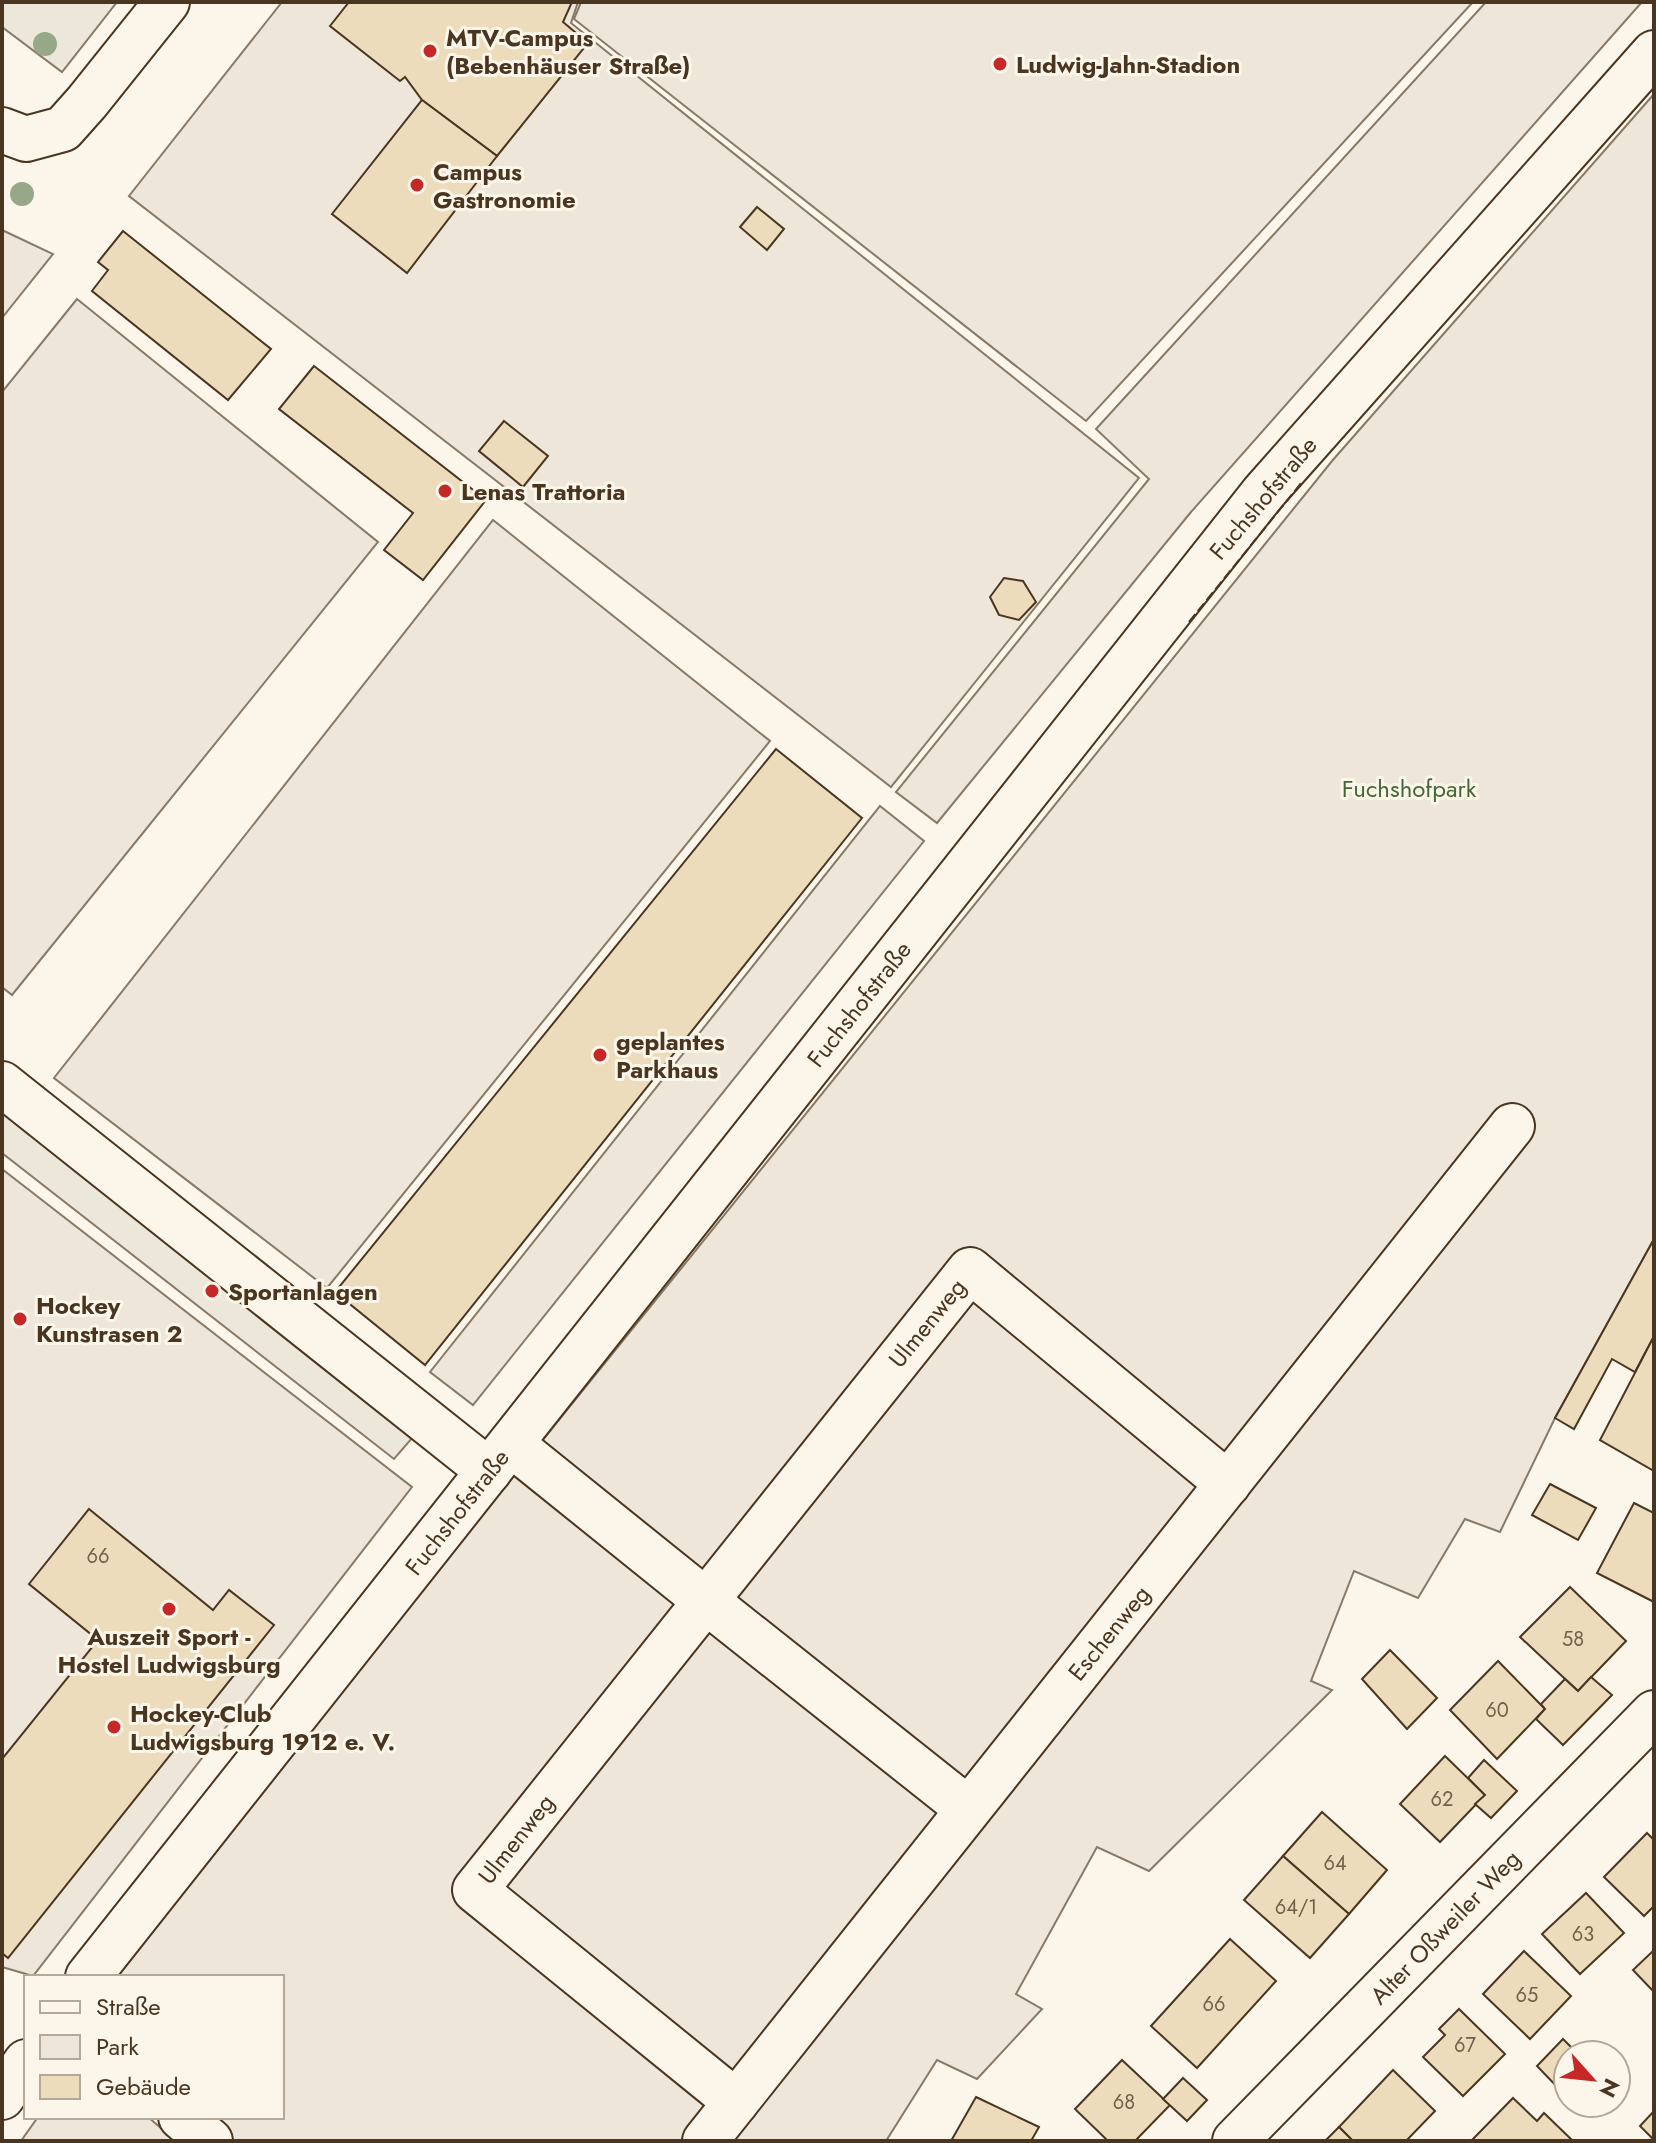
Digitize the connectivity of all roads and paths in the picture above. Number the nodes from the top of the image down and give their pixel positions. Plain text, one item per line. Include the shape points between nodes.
1 (167, 2) edge
2 (1654, 53) edge
3 (14, 135) edge
4 (2, 1084) edge
5 (1512, 1126) dead end
6 (500, 1457) junction
7 (1228, 1484) junction
8 (706, 1601) junction
9 (1654, 1713) edge
10 (968, 1809) junction
11 (90, 1975) edge
12 (24, 2065) edge
13 (2, 2097) edge
14 (736, 2102) junction
15 (183, 2119) edge
16 (210, 2141) edge
17 (705, 2141) edge
18 (1235, 2141) edge

1 - 3 street via 63,129
2 - 6 street, Fuchshofstraße via 1264,492
4 - 6 street
5 - 7 street, Eschenweg
6 - 8 street
6 - 11 street, Fuchshofstraße
7 - 8 street, Ulmenweg via 970,1270
7 - 10 street, Eschenweg
8 - 10 street
8 - 14 street, Ulmenweg via 475,1890
9 - 18 street, Alter Oßweiler Weg
10 - 14 street, Eschenweg
12 - 13 street
14 - 17 street, Eschenweg
15 - 16 street

